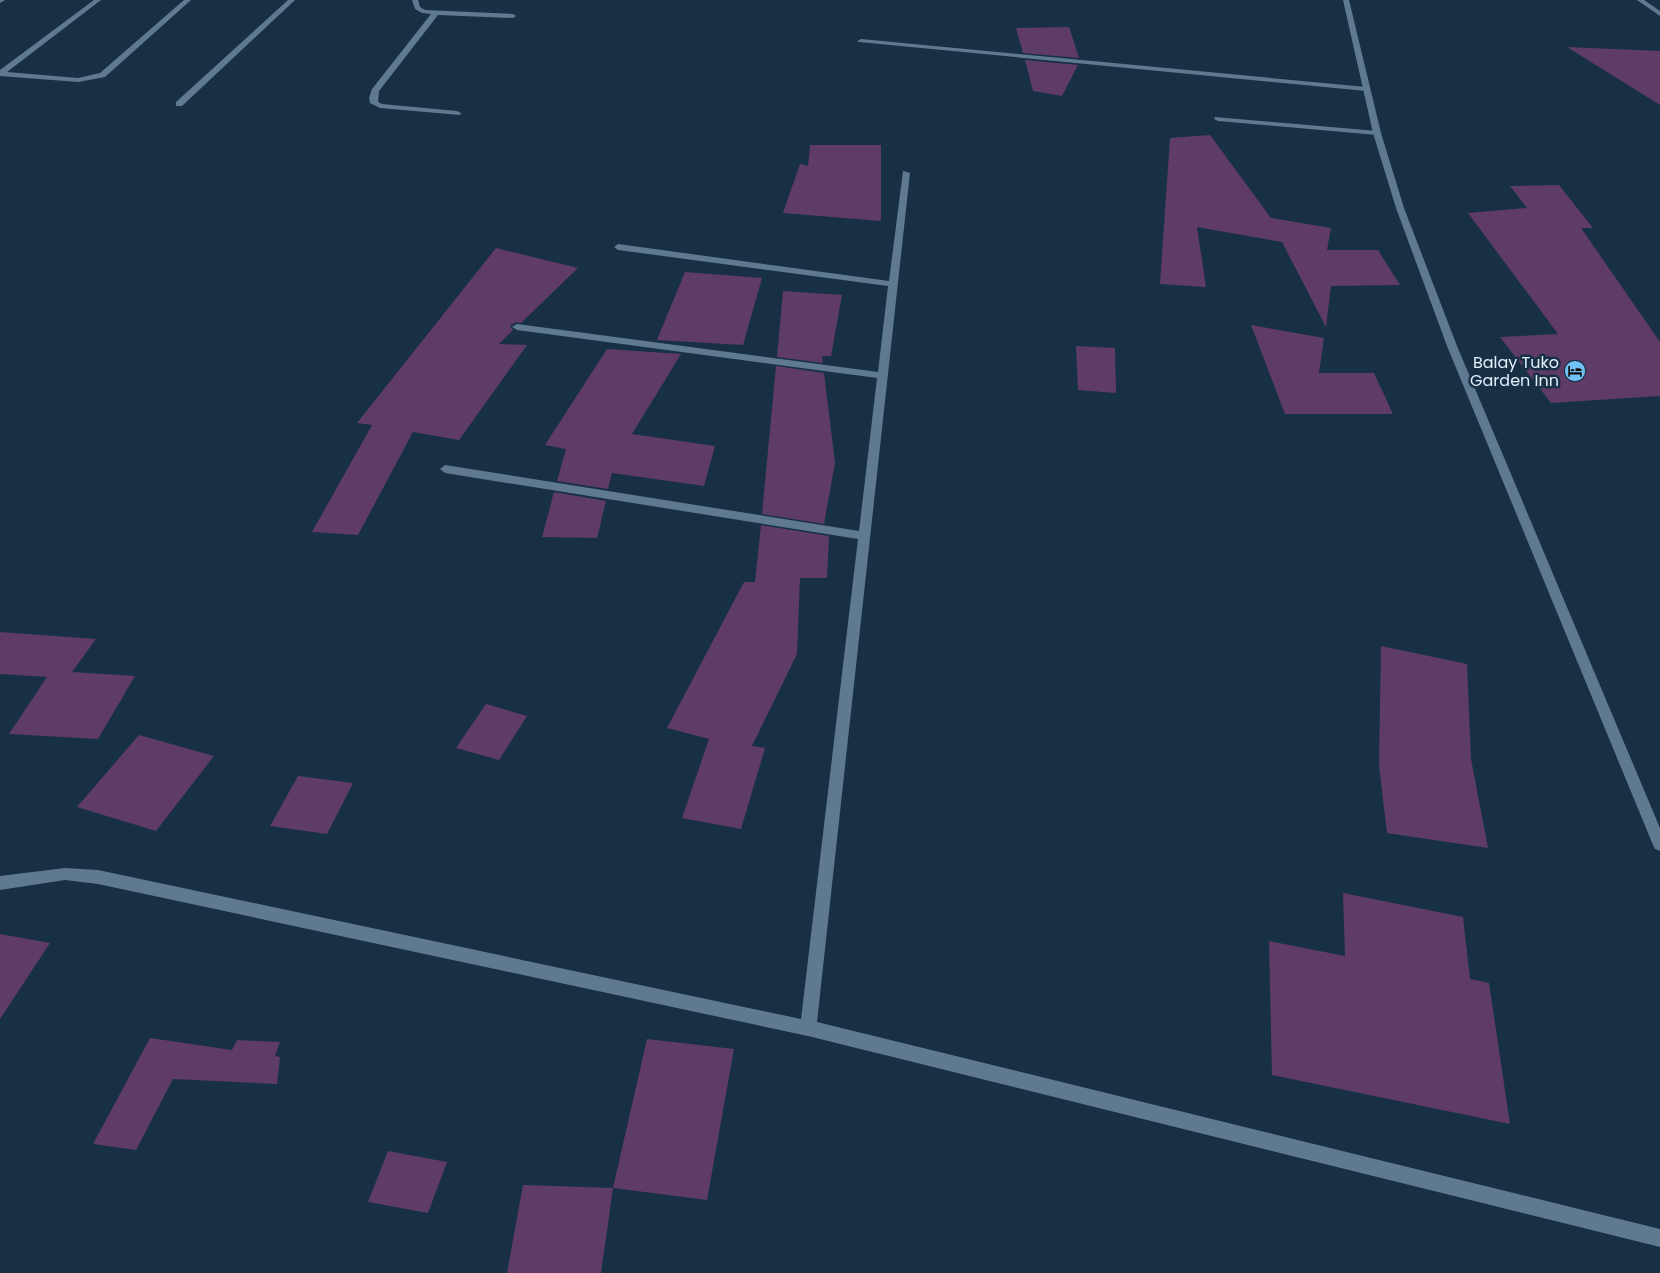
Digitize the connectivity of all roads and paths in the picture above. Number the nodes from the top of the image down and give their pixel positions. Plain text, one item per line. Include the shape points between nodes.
1 (98, 0) edge
2 (188, 0) edge
3 (292, 0) edge
4 (415, 0) edge
5 (1346, 0) edge
6 (1640, 0) edge
7 (436, 13) junction
8 (1660, 14) edge
9 (513, 16) dead end
10 (861, 41) dead end
11 (0, 74) edge
12 (1366, 89) junction
13 (179, 104) dead end
14 (457, 113) dead end
15 (1218, 119) dead end
16 (1377, 133) junction
17 (906, 173) dead end
18 (618, 247) dead end
19 (894, 284) junction
20 (517, 327) dead end
21 (884, 376) junction
22 (445, 469) dead end
23 (865, 536) junction
24 (1660, 845) edge
25 (0, 883) edge
26 (808, 1028) junction
27 (1660, 1238) edge

1 - 11 street
2 - 11 street via 102,74 78,80
3 - 13 street
4 - 7 street via 417,8
5 - 12 street
6 - 8 street
7 - 9 street
7 - 14 street via 375,91 374,103
10 - 12 street
12 - 16 street
15 - 16 street
16 - 24 street via 1400,208 1452,346
17 - 19 street
18 - 19 street
19 - 21 street
20 - 21 street
21 - 23 street
22 - 23 street
23 - 26 street
25 - 26 street via 65,874 98,878
26 - 27 street

